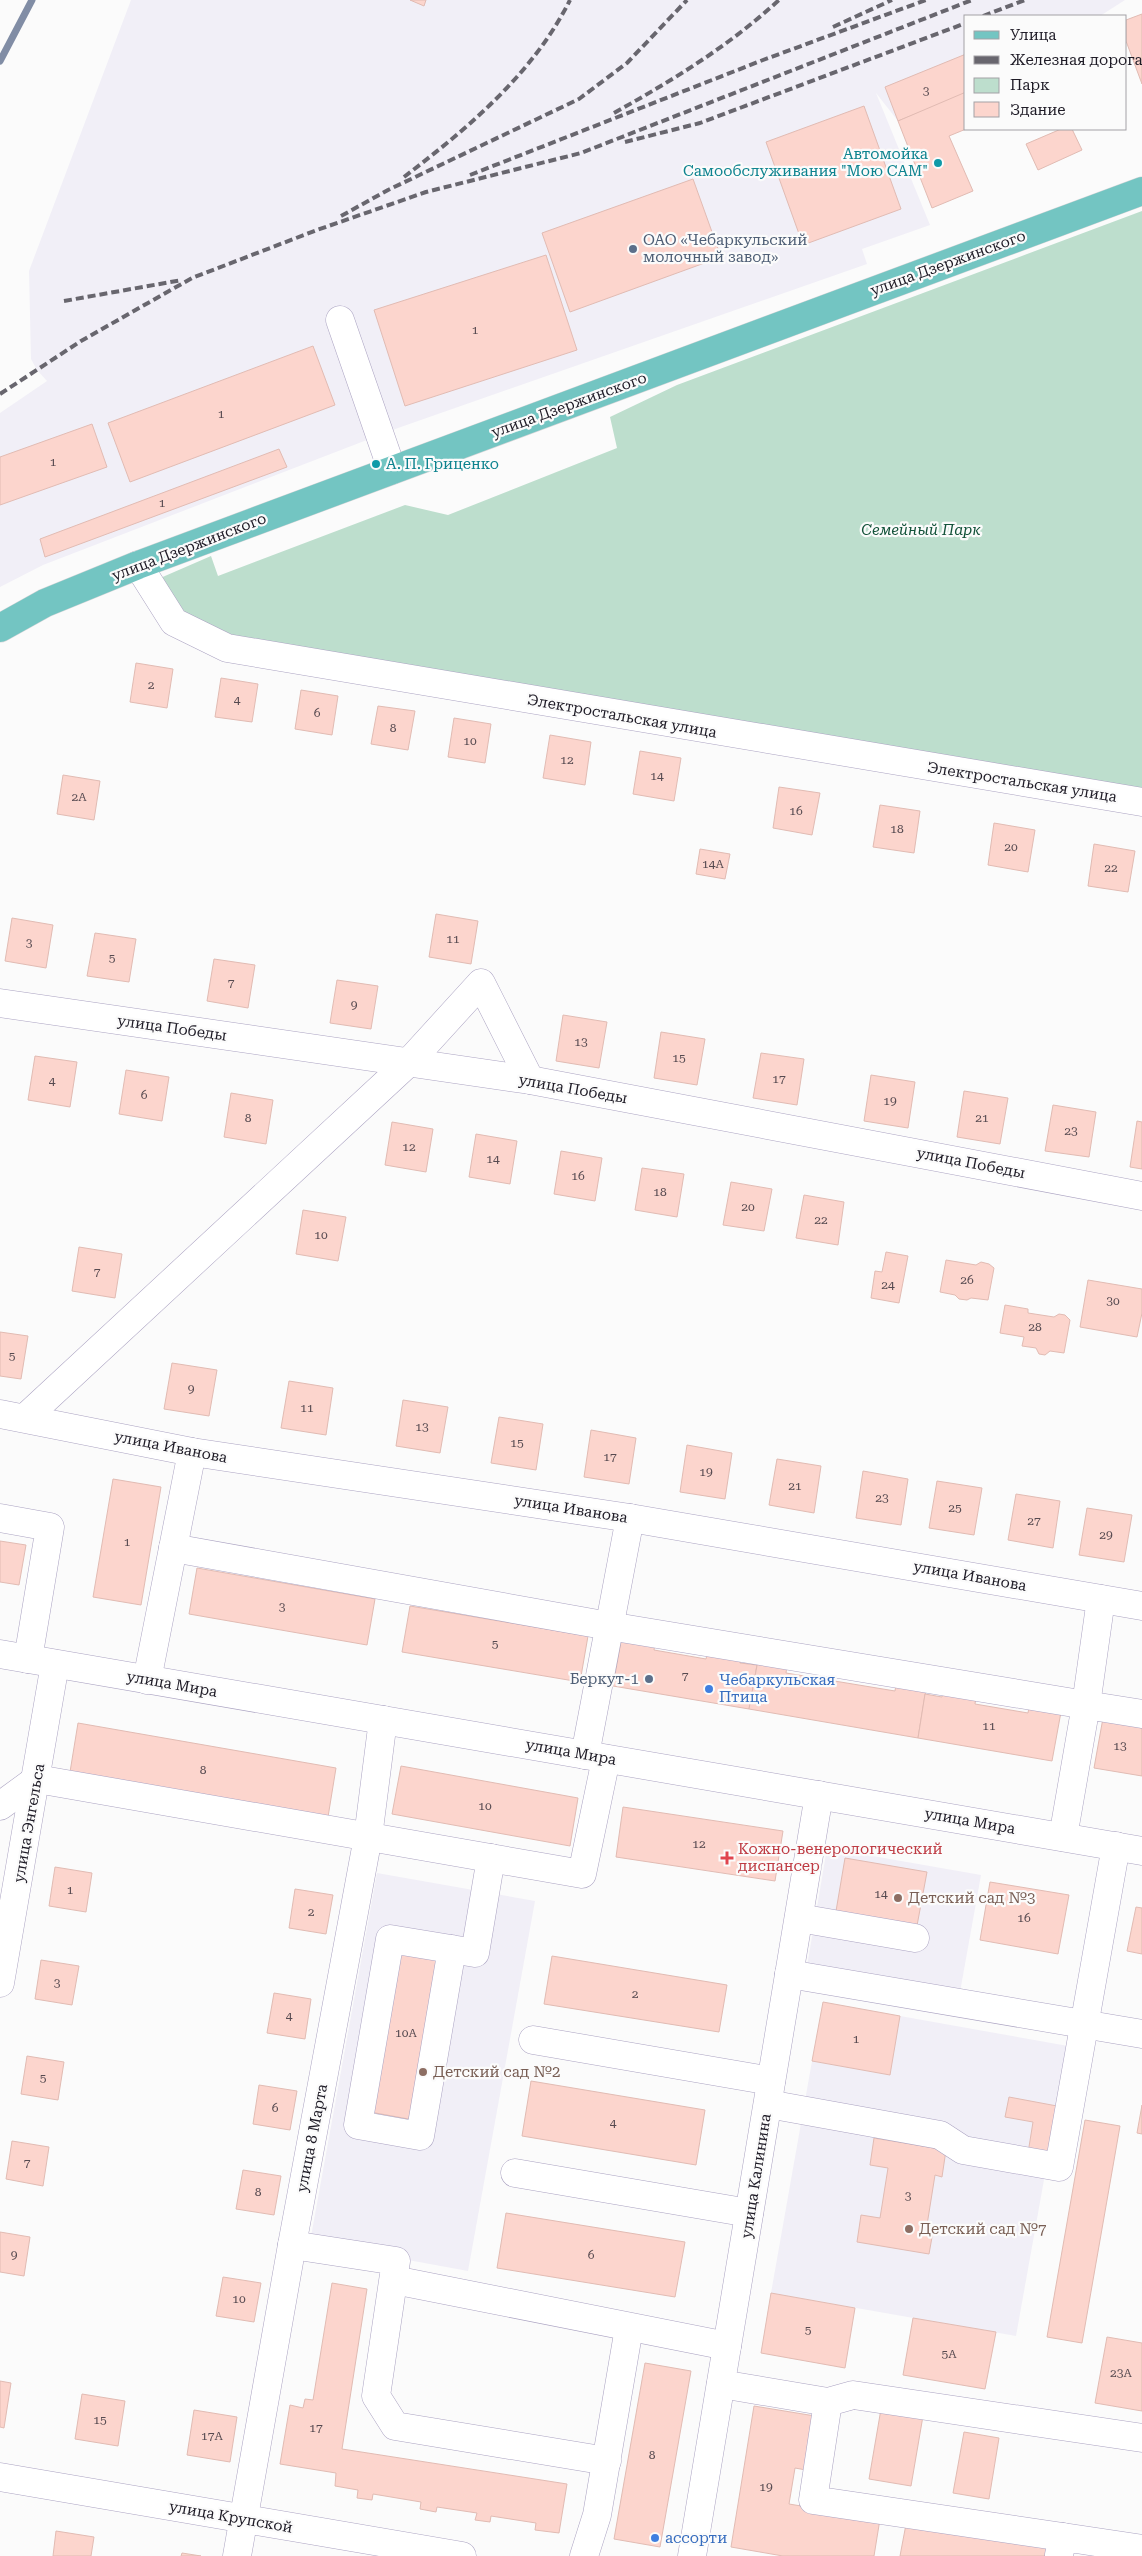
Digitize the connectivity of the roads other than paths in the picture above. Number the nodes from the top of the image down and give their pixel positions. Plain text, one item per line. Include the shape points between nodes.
1 (1142, 191) edge
2 (340, 320) dead end
3 (392, 470) junction
4 (138, 565) junction
5 (0, 628) edge
6 (1142, 802) edge
7 (0, 1003) edge
8 (409, 1062) junction
9 (530, 1080) junction
10 (1142, 1196) edge
11 (12, 1416) edge
12 (192, 1452) junction
13 (0, 1518) edge
14 (630, 1518) junction
15 (173, 1548) junction
16 (1101, 1599) junction
17 (1142, 1606) edge
18 (609, 1626) junction
19 (0, 1654) edge
20 (28, 1659) junction
21 (55, 1664) junction
22 (148, 1680) junction
23 (1086, 1705) junction
24 (1142, 1714) edge
25 (383, 1720) junction
26 (595, 1757) junction
27 (37, 1779) junction
28 (819, 1795) junction
29 (0, 1806) edge
30 (368, 1837) junction
31 (1063, 1837) junction
32 (1116, 1846) junction
33 (1142, 1851) edge
34 (491, 1858) junction
35 (798, 1918) junction
36 (915, 1938) dead end
37 (452, 1949) junction
38 (789, 1974) junction
39 (0, 1983) edge
40 (1084, 2023) junction
41 (1142, 2034) edge
42 (533, 2040) dead end
43 (769, 2093) junction
44 (515, 2173) dead end
45 (749, 2213) junction
46 (292, 2244) junction
47 (394, 2280) junction
48 (629, 2328) junction
49 (727, 2346) junction
50 (721, 2384) junction
51 (828, 2402) junction
52 (1142, 2438) edge
53 (607, 2461) junction
54 (0, 2478) edge
55 (244, 2520) junction
56 (1061, 2547) edge
57 (1142, 2549) edge
58 (237, 2556) edge
59 (462, 2556) edge
60 (584, 2556) edge
61 (692, 2556) edge

1 - 3 main road, улица Дзержинского
2 - 3 street
3 - 4 main road, улица Дзержинского
4 - 5 main road, улица Дзержинского via 45,603
4 - 6 street, Электростальская улица via 174,622 227,648
7 - 8 street, улица Победы
8 - 9 street, улица Победы
8 - 9 street via 481,983
8 - 11 street
9 - 10 street, улица Победы
11 - 12 street, улица Иванова
12 - 14 street, улица Иванова
12 - 15 street
13 - 20 street via 50,1527
14 - 16 street, улица Иванова
14 - 18 street
15 - 18 street
15 - 22 street
16 - 17 street, улица Иванова
16 - 23 street
18 - 23 street
18 - 26 street
19 - 20 street, улица Мира
20 - 21 street, улица Мира
21 - 22 street, улица Мира
21 - 27 street, улица Энгельса
22 - 25 street, улица Мира
23 - 24 street
23 - 31 street
25 - 26 street, улица Мира
25 - 30 street, улица 8 Марта
26 - 28 street, улица Мира
26 - 34 street via 582,1874
27 - 29 street
27 - 30 street
27 - 39 street, улица Энгельса
28 - 31 street, улица Мира
28 - 35 street, улица Калинина
30 - 34 street
30 - 46 street, улица 8 Марта
31 - 32 street, улица Мира
32 - 33 street, улица Мира
32 - 40 street
34 - 37 street via 475,1953
35 - 36 street
35 - 38 street, улица Калинина
37 - 37 street via 390,1939 358,2125 420,2136
38 - 40 street
38 - 43 street, улица Калинина
40 - 41 street
40 - 43 street via 1059,2167 962,2150 940,2135
42 - 43 street
43 - 45 street, улица Калинина
44 - 45 street
45 - 49 street, улица Калинина
46 - 47 street via 396,2262
46 - 55 street, улица 8 Марта
47 - 48 street
47 - 53 street via 376,2396 395,2426
48 - 49 street
48 - 53 street
49 - 50 street, улица Калинина
50 - 51 street
50 - 61 street, улица Калинина
51 - 52 street via 853,2395
51 - 56 street via 813,2500
53 - 60 street via 597,2515
54 - 55 street, улица Крупской
55 - 58 street, улица 8 Марта
55 - 59 street, улица Крупской
56 - 57 street

